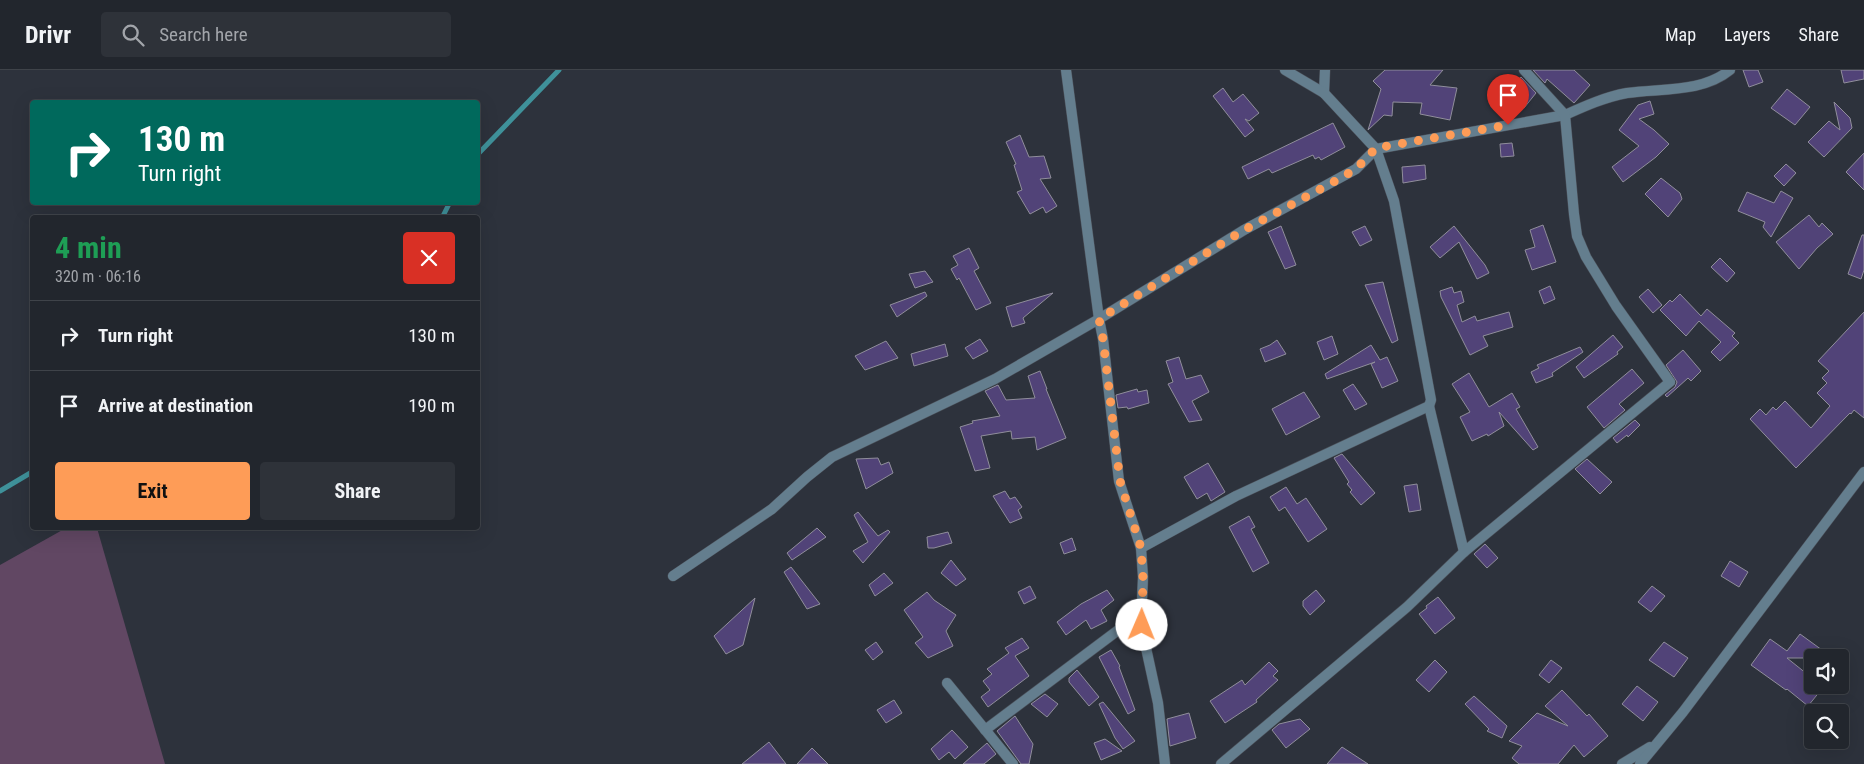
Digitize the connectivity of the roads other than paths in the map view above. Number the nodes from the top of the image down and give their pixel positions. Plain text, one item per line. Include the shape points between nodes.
1 (1066, 70) edge
2 (1285, 70) edge
3 (1325, 70) edge
4 (1524, 70) edge
5 (1730, 70) edge
6 (1324, 93) junction
7 (1565, 115) junction
8 (1376, 148) junction
9 (1099, 319) junction
10 (1429, 406) junction
11 (1864, 472) edge
12 (1141, 548) junction
13 (1464, 552) junction
14 (673, 576) dead end
15 (1141, 613) junction
16 (947, 683) dead end
17 (985, 730) junction
18 (1657, 742) junction
19 (1226, 762) edge
20 (1013, 764) edge
21 (1165, 764) edge
22 (1622, 764) edge
23 (1640, 764) edge

1 - 9 street
2 - 6 street
3 - 6 street
4 - 7 street
5 - 7 street via 1703,85 1626,94 1594,102
6 - 8 street
7 - 8 street
7 - 13 street via 1577,236 1616,306 1670,382
8 - 9 street via 1356,169 1244,230
8 - 10 street via 1394,201 1431,400
9 - 12 street via 1120,481
9 - 14 street via 996,379 832,457 772,509
10 - 12 street via 1236,496
10 - 13 street
11 - 18 street
12 - 15 street
13 - 19 street via 1401,612
15 - 17 street
15 - 21 street via 1143,638 1158,703
16 - 17 street
17 - 20 street
18 - 22 street
18 - 23 street

